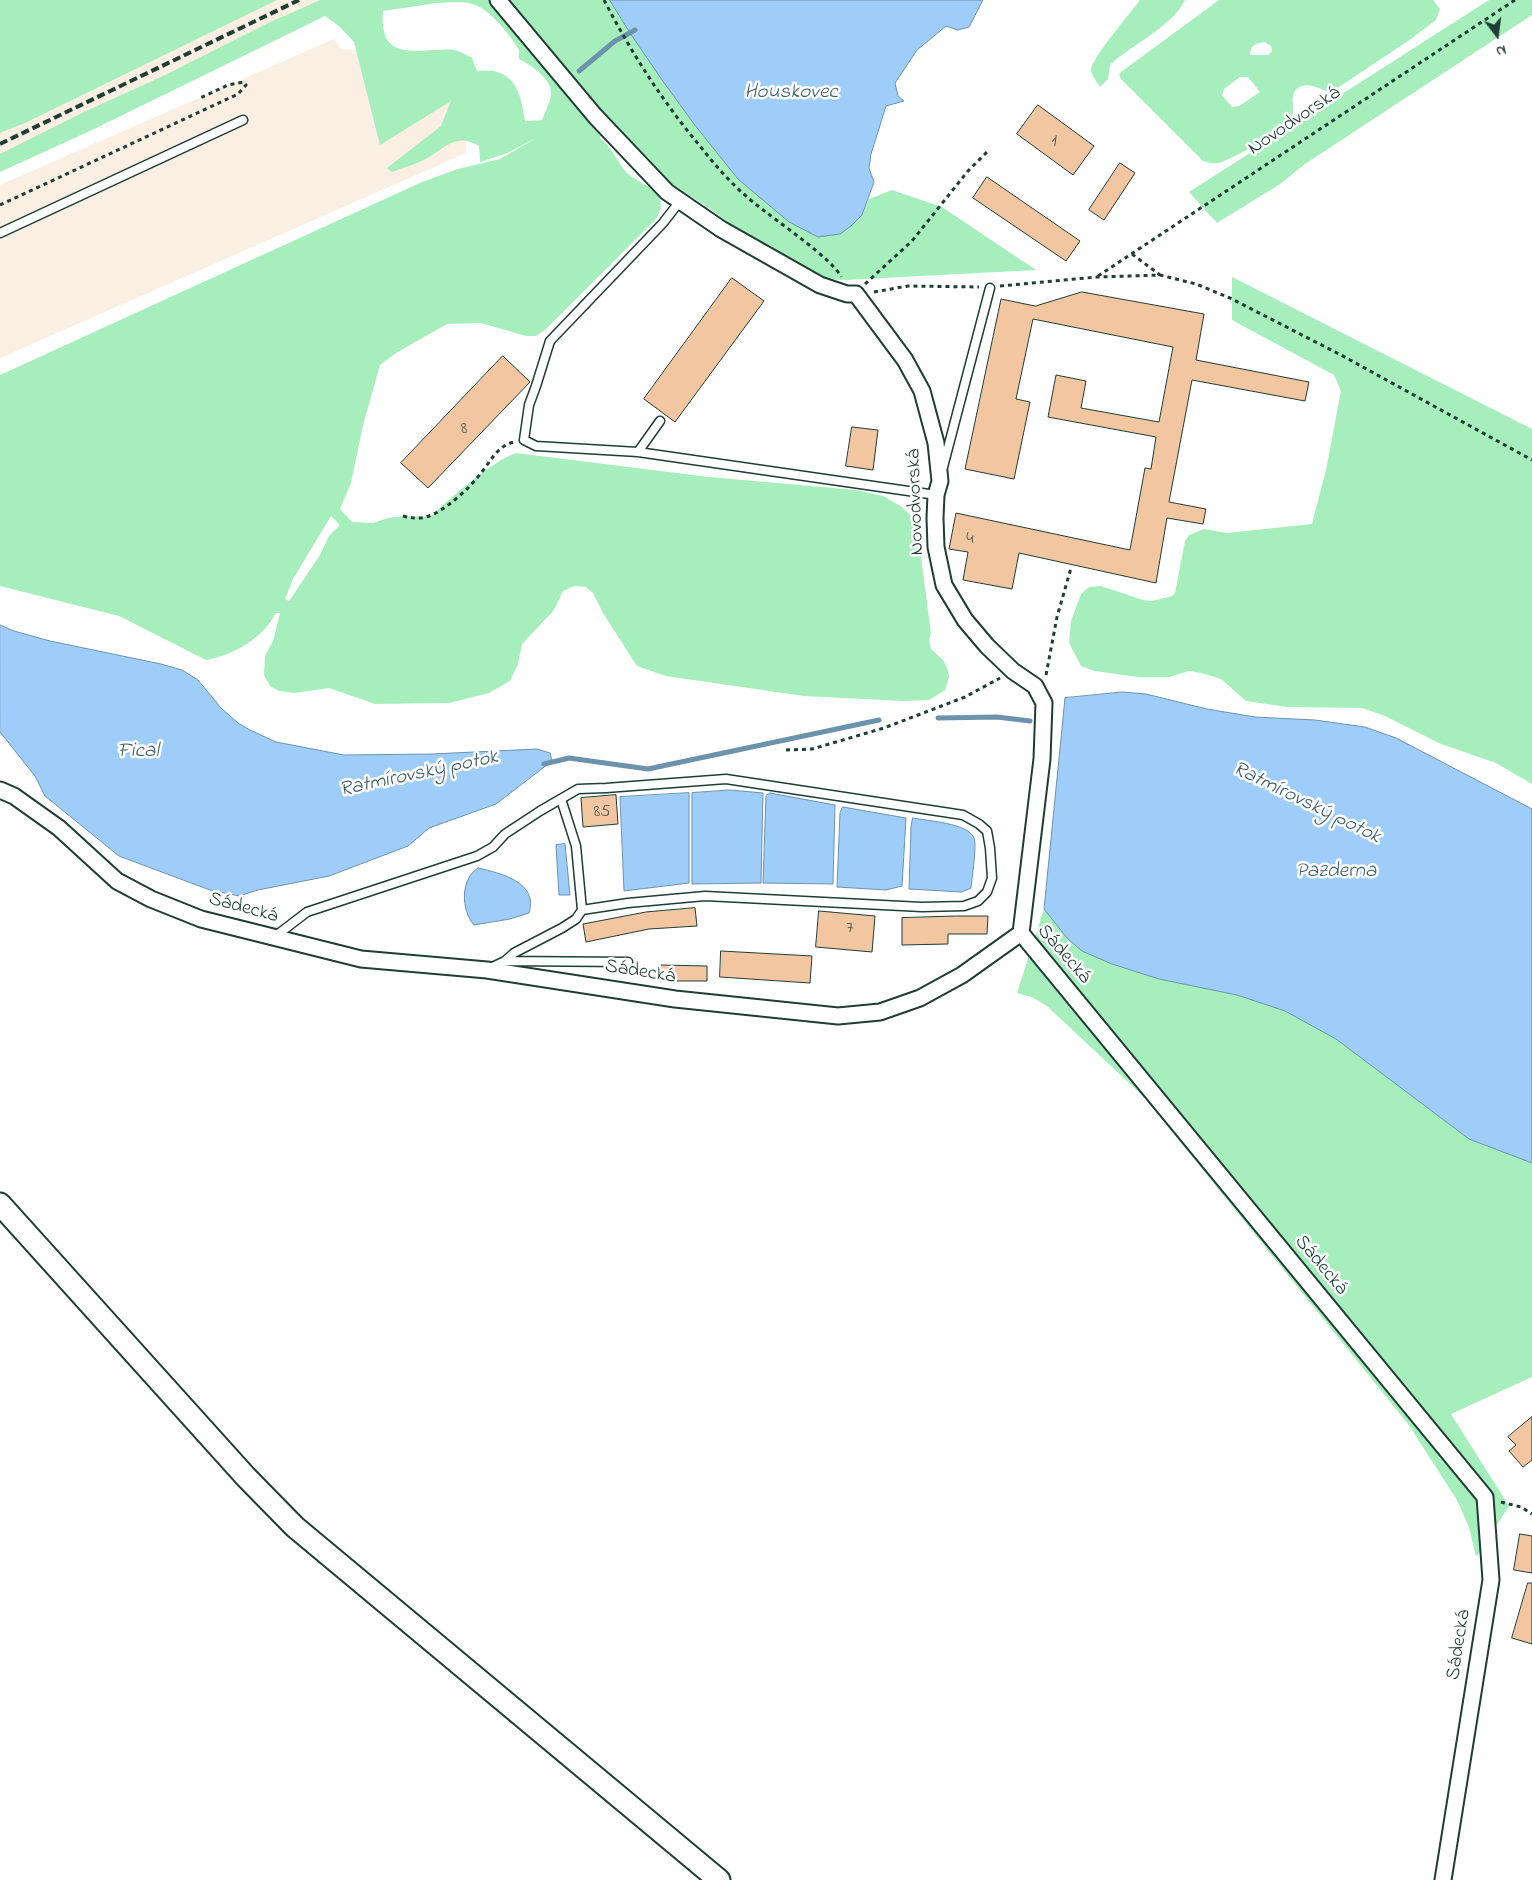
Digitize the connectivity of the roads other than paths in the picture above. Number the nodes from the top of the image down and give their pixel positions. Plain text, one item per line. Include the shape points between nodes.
1 (498, 0) edge
2 (243, 120) dead end
3 (680, 201) junction
4 (0, 234) edge
5 (990, 288) road end
6 (660, 421) dead end
7 (638, 452) junction
8 (938, 488) junction
9 (0, 790) edge
10 (561, 800) junction
11 (582, 910) junction
12 (1021, 933) junction
13 (273, 938) junction
14 (505, 961) junction
15 (628, 962) dead end
16 (487, 970) junction
17 (0, 1204) edge
18 (719, 1880) edge
19 (1443, 1880) edge

1 - 3 street via 595,116 667,192
2 - 4 lane
3 - 7 lane via 550,342 529,405 524,440 536,446
3 - 8 street, Novodvorská via 721,229 820,285 852,294 904,360 922,391 936,443
5 - 8 lane
6 - 7 lane
7 - 8 lane
8 - 12 street, Novodvorská via 936,547 944,585 965,620 987,646 1035,686 1044,704 1042,759
9 - 13 street, Sádecká via 14,796 58,828 117,881 150,899 201,919
10 - 11 lane via 576,846
10 - 11 lane via 578,789 726,779 963,815 987,832 990,848 992,878 986,892 978,901 964,906 922,907 705,896
10 - 13 lane via 533,815 477,856 307,912
11 - 14 lane via 576,919
12 - 16 street, Sádecká via 962,975 920,998 880,1012 838,1016 675,999
12 - 19 street, Sádecká via 1485,1497 1491,1580
13 - 16 street, Sádecká via 361,959
14 - 15 lane
14 - 16 lane
17 - 18 main road via 246,1477 295,1526

